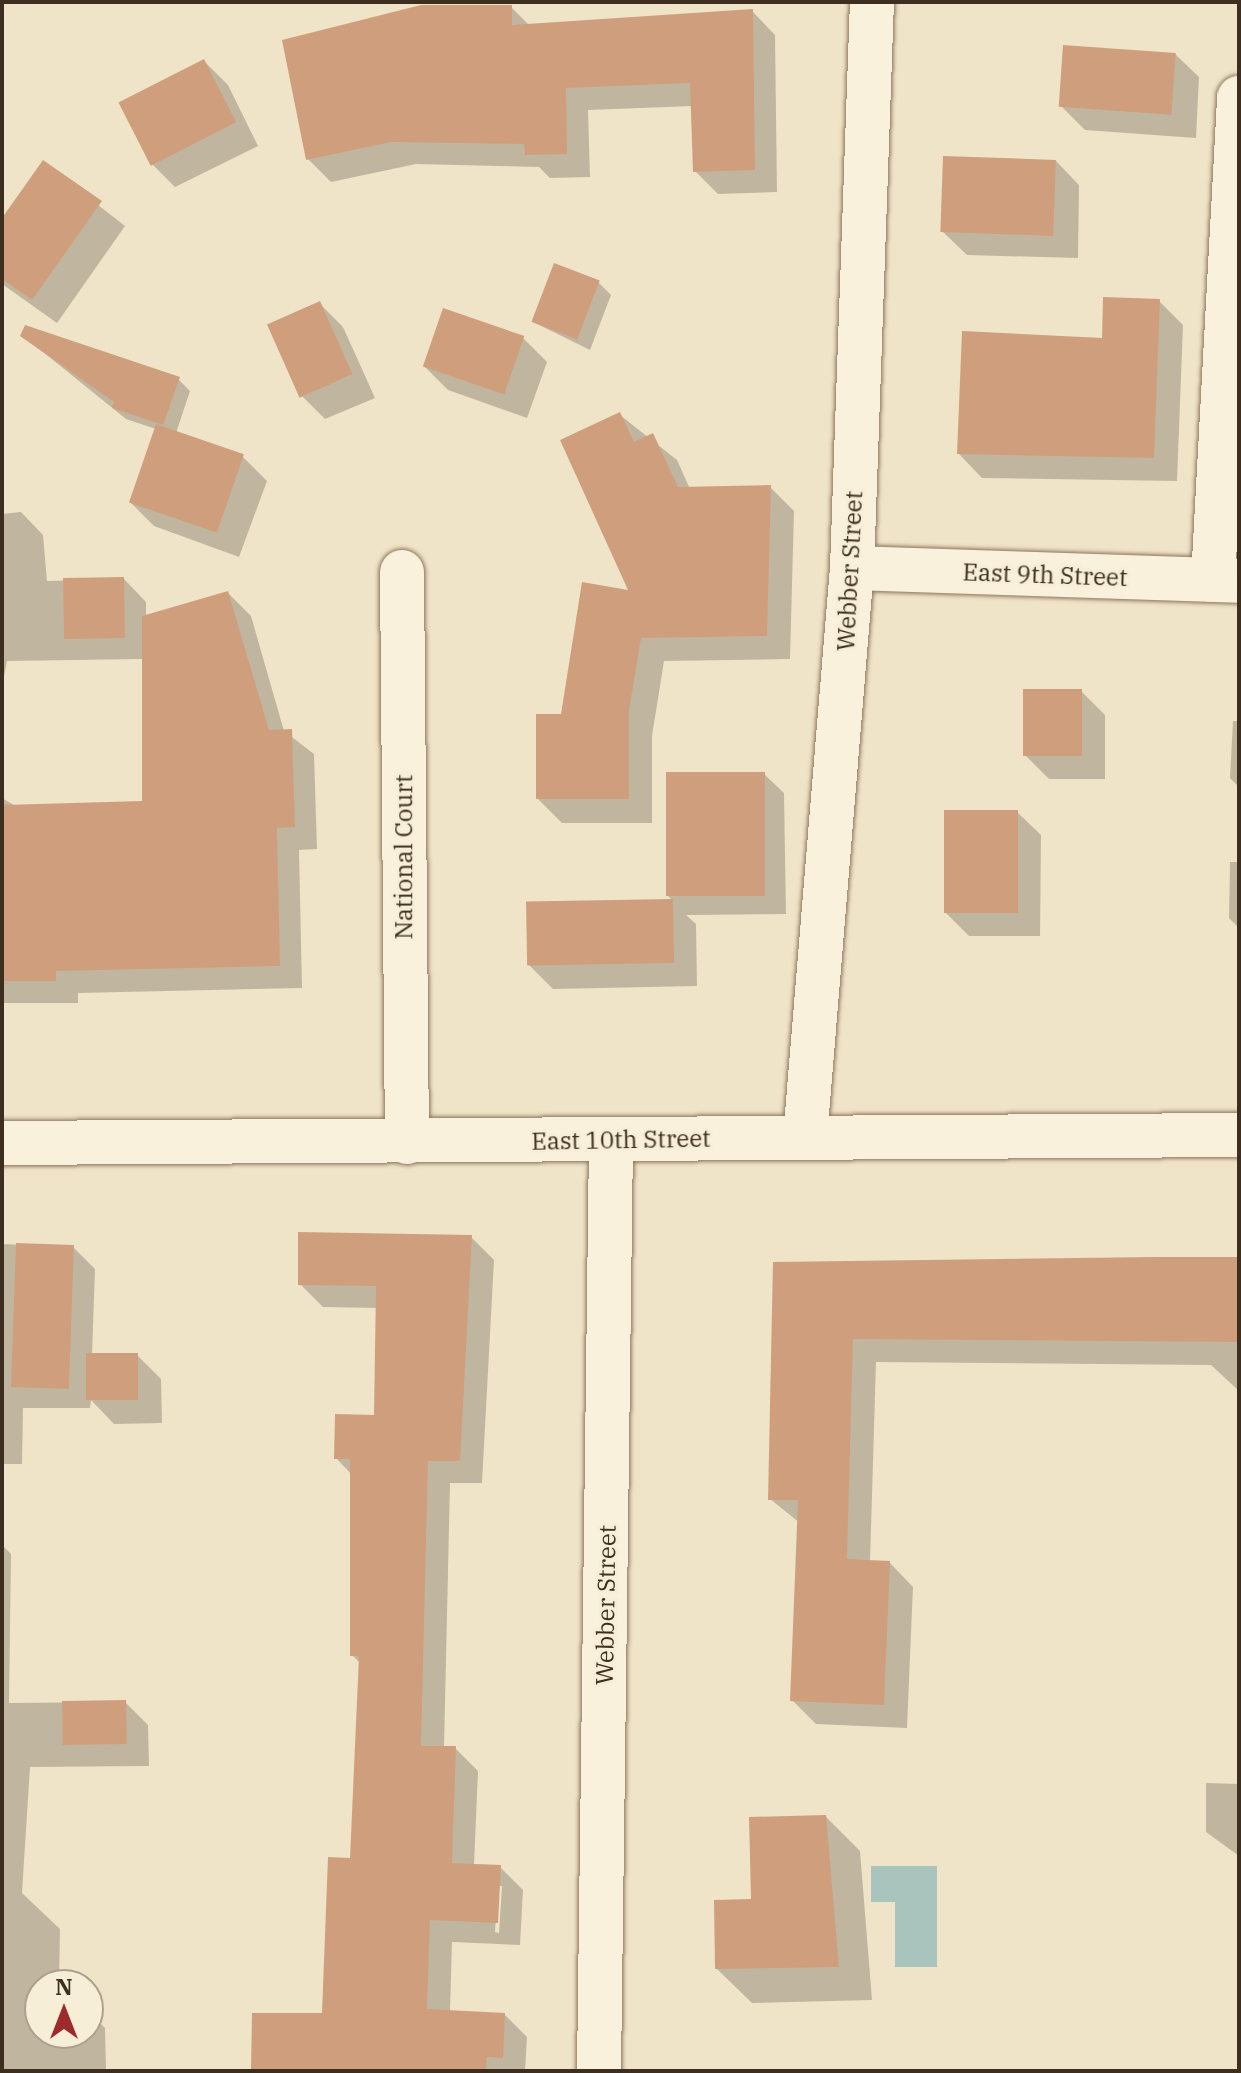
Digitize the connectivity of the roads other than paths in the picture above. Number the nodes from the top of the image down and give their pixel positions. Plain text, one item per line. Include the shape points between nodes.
1 (872, 2) edge
2 (1239, 98) edge
3 (852, 568) junction
4 (402, 572) dead end
5 (1226, 581) edge
6 (1239, 1135) edge
7 (805, 1138) junction
8 (611, 1140) junction
9 (407, 1142) junction
10 (2, 1143) edge
11 (599, 2071) edge

1 - 3 street, Webber Street
2 - 5 street
3 - 5 street, East 9th Street
3 - 7 street, Webber Street
4 - 9 street, National Court
6 - 7 street, East 10th Street
7 - 8 street, East 10th Street
8 - 9 street, East 10th Street
8 - 11 street, Webber Street
9 - 10 street, East 10th Street

